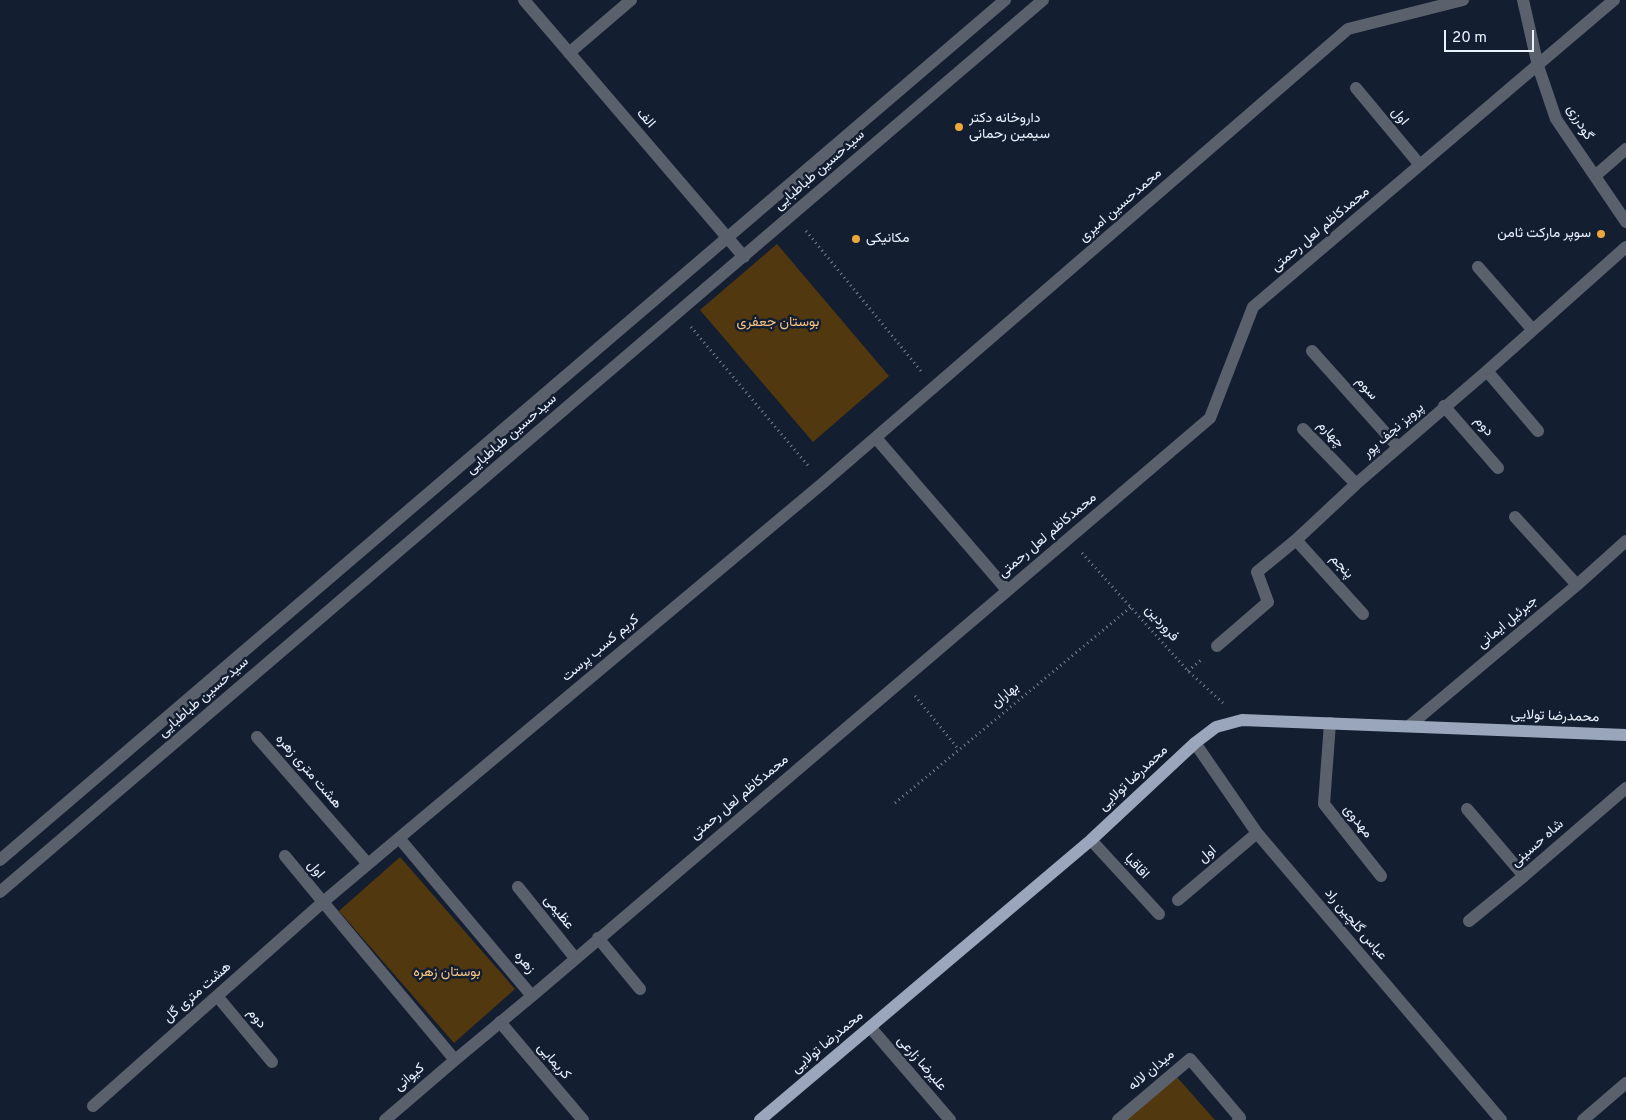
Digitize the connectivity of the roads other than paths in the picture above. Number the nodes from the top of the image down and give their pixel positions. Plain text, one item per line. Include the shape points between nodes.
1 (524, 0) edge
2 (631, 0) edge
3 (1005, 0) edge
4 (1044, 0) edge
5 (1463, 0) edge
6 (1523, 0) edge
7 (1614, 0) edge
8 (569, 53) junction
9 (1538, 66) junction
10 (1356, 88) dead end
11 (1626, 148) edge
12 (1420, 166) junction
13 (1595, 176) junction
14 (1626, 222) edge
15 (727, 238) junction
16 (1626, 247) edge
17 (744, 257) junction
18 (1478, 267) dead end
19 (1532, 329) junction
20 (1312, 351) dead end
21 (1487, 371) junction
22 (1444, 406) junction
23 (1303, 429) dead end
24 (1538, 432) dead end
25 (876, 438) junction
26 (1398, 447) junction
27 (1498, 468) dead end
28 (823, 483) joint
29 (1356, 484) junction
30 (1515, 518) dead end
31 (1296, 540) junction
32 (1626, 541) edge
33 (1577, 585) junction
34 (1008, 590) junction
35 (1363, 614) dead end
36 (1217, 646) dead end
37 (1330, 724) junction
38 (1409, 726) junction
39 (1626, 735) edge
40 (257, 737) dead end
41 (1195, 743) junction
42 (1626, 788) edge
43 (1467, 809) dead end
44 (1257, 833) junction
45 (399, 838) junction
46 (1091, 840) junction
47 (285, 856) dead end
48 (0, 860) edge
49 (368, 864) junction
50 (1381, 876) dead end
51 (1524, 876) junction
52 (518, 887) dead end
53 (0, 892) edge
54 (1178, 900) dead end
55 (323, 902) junction
56 (1159, 914) dead end
57 (1468, 921) dead end
58 (598, 938) junction
59 (575, 958) junction
60 (640, 989) dead end
61 (217, 996) junction
62 (532, 996) junction
63 (500, 1022) junction
64 (870, 1027) junction
65 (455, 1060) junction
66 (272, 1062) dead end
67 (1626, 1083) edge
68 (93, 1106) dead end
69 (385, 1120) edge
70 (583, 1120) edge
71 (760, 1120) edge
72 (950, 1120) edge
73 (1118, 1120) edge
74 (1238, 1120) edge
75 (1501, 1120) edge
76 (1583, 1120) edge

1 - 8 street, الف
2 - 8 street
3 - 15 street, سیدحسین طباطبایی
4 - 17 street, سیدحسین طباطبایی
5 - 25 street, محمدحسین امیری via 1348,29
6 - 9 street, گودرزی
7 - 9 street, محمدکاظم لعل رحمتی
8 - 15 street, الف
9 - 12 street, محمدکاظم لعل رحمتی
9 - 13 street, گودرزی via 1556,119
10 - 12 street, اول
11 - 13 street
12 - 34 street, محمدکاظم لعل رحمتی via 1253,307 1210,418
13 - 14 street, گودرزی
15 - 17 street, الف
15 - 48 street, سیدحسین طباطبایی
16 - 19 street, پرویز نجف پور
17 - 53 street, سیدحسین طباطبایی
18 - 19 street
19 - 21 street, پرویز نجف پور
20 - 26 street, سوم
21 - 22 street, پرویز نجف پور
21 - 24 street
22 - 26 street, پرویز نجف پور
22 - 27 street, دوم
23 - 29 street, چهارم
25 - 28 street, محمدحسین امیری
25 - 34 street
26 - 29 street, پرویز نجف پور
28 - 45 street, کریم کسب پرست
29 - 31 street, پرویز نجف پور
30 - 33 street
31 - 35 street, پنجم
31 - 36 street, پرویز نجف پور via 1257,572 1268,602
32 - 33 street, جبرئیل ایمانی
33 - 38 street, جبرئیل ایمانی
34 - 58 street, محمدکاظم لعل رحمتی
37 - 38 main road, محمدرضا تولایی
37 - 41 main road, محمدرضا تولایی via 1242,720 1216,727
37 - 50 street, مهدوی via 1324,804
38 - 39 main road, محمدرضا تولایی
40 - 49 street, هشت متری زهره
41 - 44 street, عباس گلچین راد
41 - 46 main road, محمدرضا تولایی
42 - 51 street, شاه حسینی
43 - 51 street
44 - 54 street, اول
44 - 75 street, عباس گلچین راد
45 - 49 street
45 - 62 street, زهره
46 - 56 street, اقاقیا
46 - 64 main road, محمدرضا تولایی
47 - 55 street, اول
49 - 55 street
51 - 57 street, شاه حسینی
52 - 59 street, عظیمی
55 - 61 street, هشت متری گل
55 - 65 street
58 - 59 street, محمدکاظم لعل رحمتی
58 - 60 street
59 - 62 street, محمدکاظم لعل رحمتی
61 - 66 street, دوم
61 - 68 street, هشت متری گل
62 - 63 street, زهره
63 - 65 street, زهره
63 - 70 street, کریمایی
64 - 71 main road, محمدرضا تولایی
64 - 72 street, علیرضا زارعی
65 - 69 street, کیوانی
67 - 76 street
73 - 74 street, میدان لاله via 1190,1059 1240,1118

